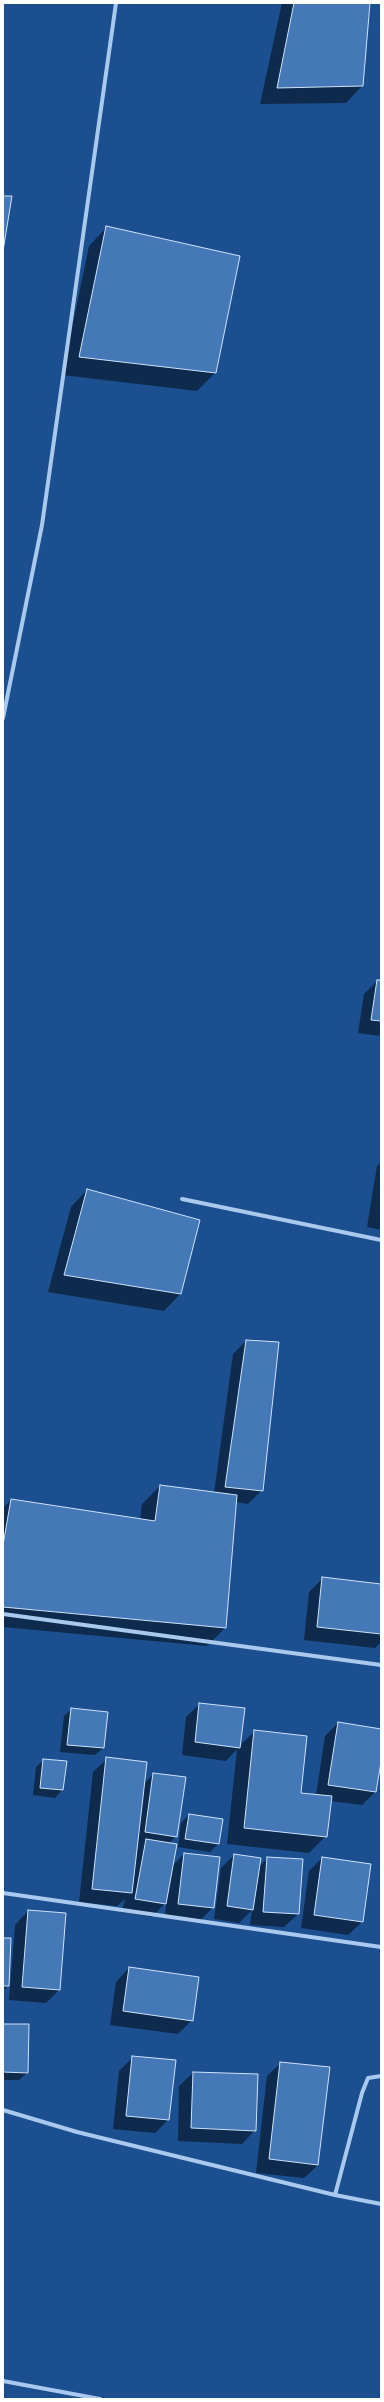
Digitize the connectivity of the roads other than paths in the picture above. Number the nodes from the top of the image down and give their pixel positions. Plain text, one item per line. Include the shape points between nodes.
1 (116, 3) edge
2 (3, 718) edge
3 (182, 1199) dead end
4 (381, 1240) edge
5 (3, 1614) edge
6 (381, 1665) edge
7 (3, 1893) edge
8 (381, 1947) edge
9 (381, 2076) edge
10 (3, 2110) edge
11 (336, 2195) junction
12 (381, 2204) edge
13 (3, 2381) edge
14 (100, 2399) edge

1 - 2 street via 42,525
3 - 4 street
5 - 6 street
7 - 8 street
9 - 11 street via 368,2078 362,2093
10 - 11 street via 78,2132
11 - 12 street
13 - 14 street

